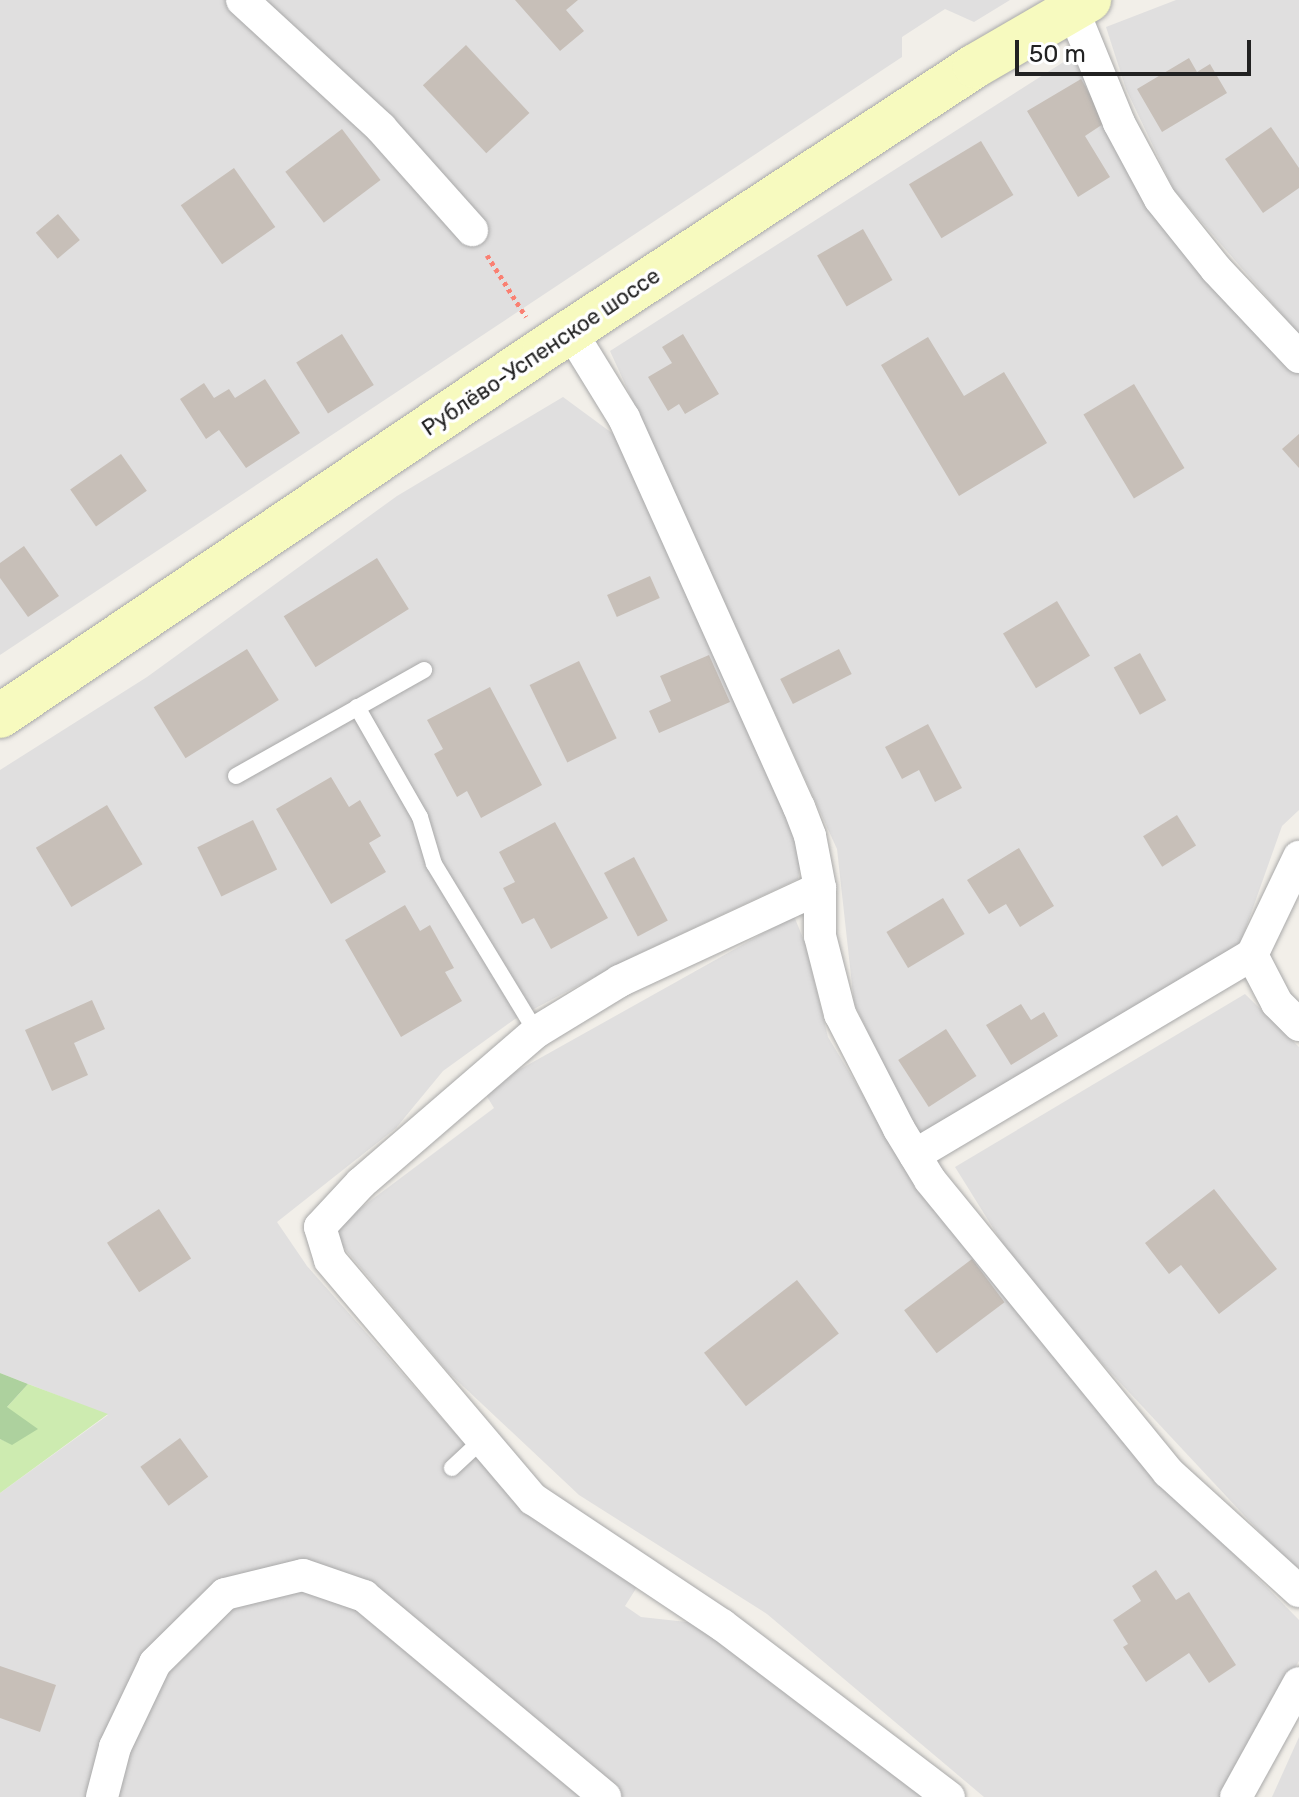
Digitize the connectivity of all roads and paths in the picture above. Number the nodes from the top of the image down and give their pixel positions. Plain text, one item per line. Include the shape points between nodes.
1 (242, 0) edge
2 (1081, 5) edge
3 (472, 230) joint
4 (558, 340) junction
5 (1299, 357) edge
6 (424, 670) dead end
7 (357, 707) junction
8 (0, 716) edge
9 (236, 776) dead end
10 (1299, 857) edge
11 (820, 888) junction
12 (1252, 955) junction
13 (1299, 1025) edge
14 (536, 1032) junction
15 (915, 1155) junction
16 (482, 1440) junction
17 (452, 1468) dead end
18 (1299, 1591) edge
19 (1299, 1683) edge
20 (102, 1797) edge
21 (605, 1797) edge
22 (949, 1797) edge
23 (1236, 1797) edge

1 - 3 street via 381,128
2 - 4 main road, Рублёво-Успенское шоссе via 975,66
2 - 5 street via 1119,123 1160,199 1216,269
3 - 4 path
4 - 8 main road, Рублёво-Успенское шоссе
4 - 11 street via 624,418 793,792 810,836
6 - 7 lane
7 - 9 lane
7 - 14 lane via 420,817 434,864
10 - 12 street
11 - 14 street via 620,981
11 - 15 street via 820,936 840,1014
12 - 13 street via 1277,1003
12 - 15 street
14 - 16 street via 361,1183 320,1227 330,1260
15 - 18 street via 968,1228 1168,1472
16 - 17 lane
16 - 22 street via 533,1499 722,1625
19 - 23 street
20 - 21 street via 115,1747 155,1663 225,1594 303,1575 364,1596

